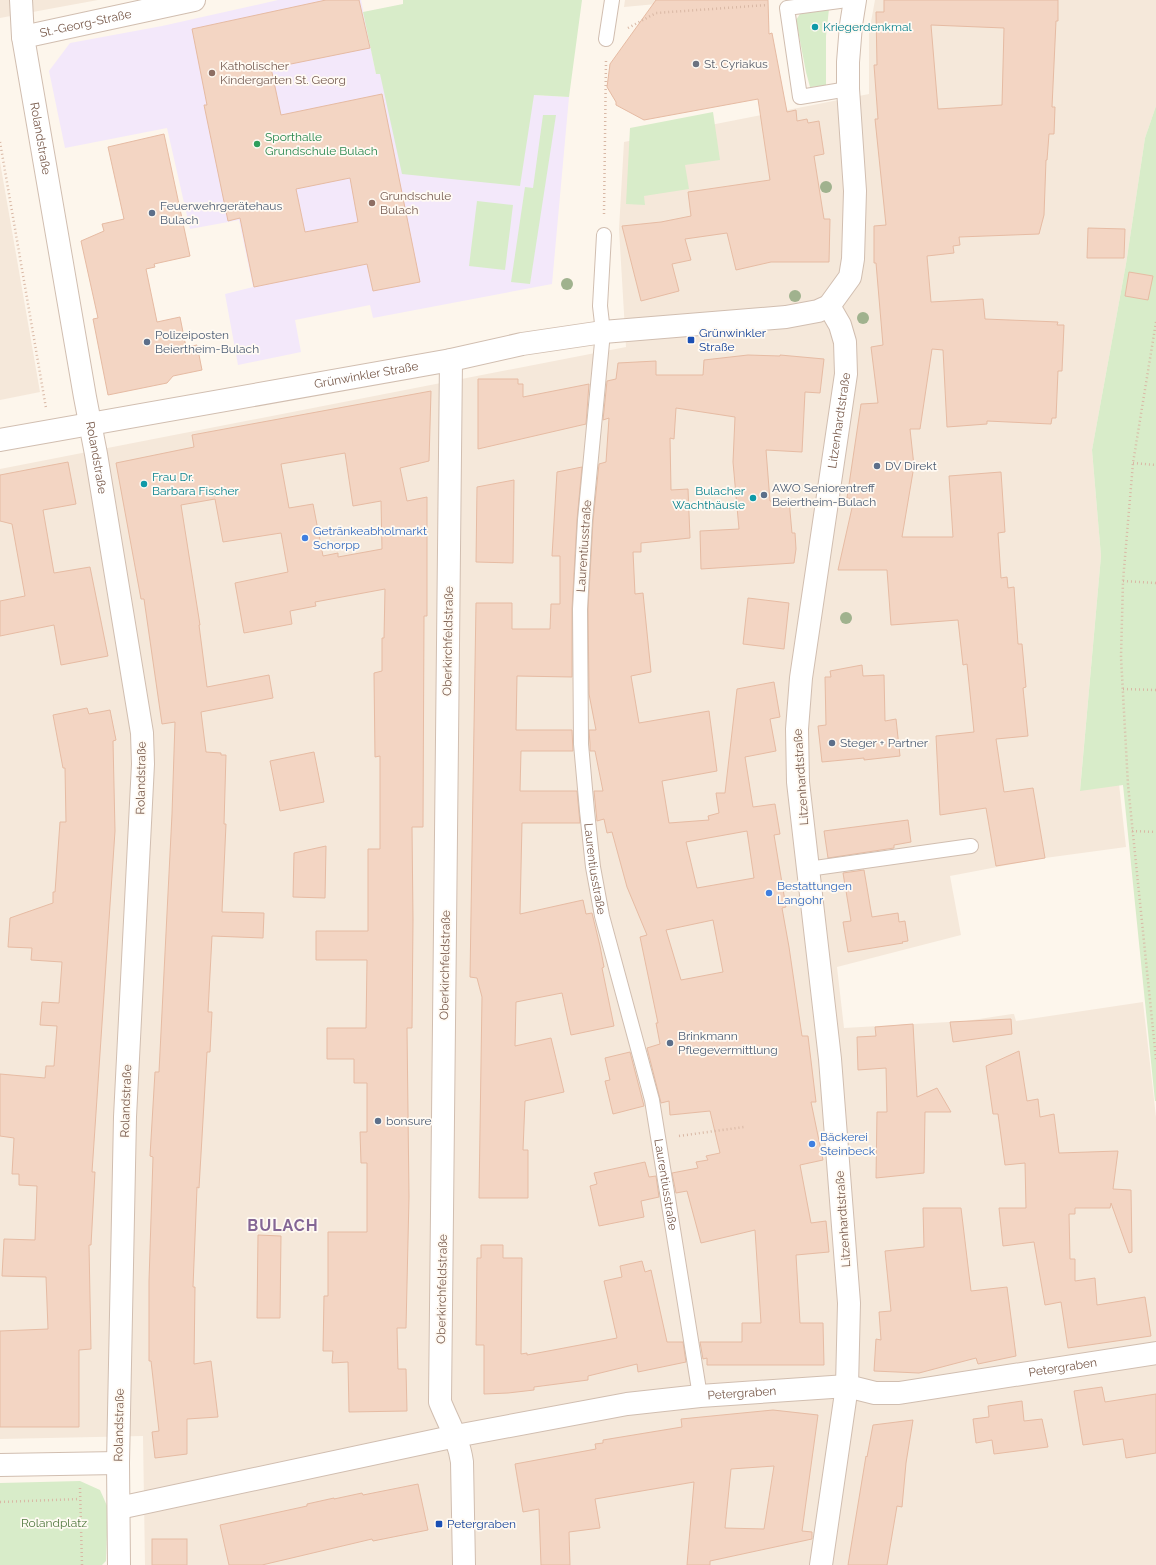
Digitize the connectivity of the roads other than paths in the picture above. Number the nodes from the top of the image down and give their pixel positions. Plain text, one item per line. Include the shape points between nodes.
1 (21, 0) edge
2 (194, 0) edge
3 (612, 0) edge
4 (847, 0) edge
5 (855, 0) edge
6 (23, 37) junction
7 (606, 39) road end
8 (848, 89) junction
9 (604, 235) road end
10 (829, 306) junction
11 (603, 332) junction
12 (451, 360) junction
13 (90, 424) junction
14 (0, 440) edge
15 (971, 846) dead end
16 (808, 869) junction
17 (1156, 1353) edge
18 (847, 1386) junction
19 (700, 1396) junction
20 (456, 1436) junction
21 (118, 1463) junction
22 (0, 1465) edge
23 (119, 1508) junction
24 (119, 1565) edge
25 (464, 1565) edge
26 (821, 1565) edge

1 - 6 street, Rolandstraße
2 - 6 street, St.-Georg-Straße
3 - 7 lane
4 - 8 lane via 787,8 800,97
5 - 8 street
6 - 13 street, Rolandstraße
8 - 10 street via 855,191 853,259 850,277
9 - 11 lane, Laurentiusstraße via 600,306
10 - 11 street, Grünwinkler Straße via 786,317
10 - 16 street, Litzenhardtstraße via 840,325 845,342 846,374 801,678 797,729 798,782
11 - 12 street, Grünwinkler Straße via 522,344
11 - 19 lane, Laurentiusstraße via 585,520 580,610 581,744 593,867 602,916 652,1100
12 - 13 street, Grünwinkler Straße
12 - 20 street, Oberkirchfeldstraße via 440,1402
13 - 14 street, Grünwinkler Straße
13 - 21 street, Rolandstraße via 142,733 143,764 125,1117
15 - 16 lane
16 - 18 street, Litzenhardtstraße via 830,1059 849,1303
17 - 18 street, Petergraben via 899,1393 875,1393
18 - 19 street, Petergraben
18 - 26 street, Litzenhardtstraße
19 - 20 street, Petergraben via 627,1404
20 - 23 street, Petergraben
20 - 25 street, Oberkirchfeldstraße via 462,1462
21 - 22 street
21 - 23 street, Rolandstraße
23 - 24 street, Rolandstraße

